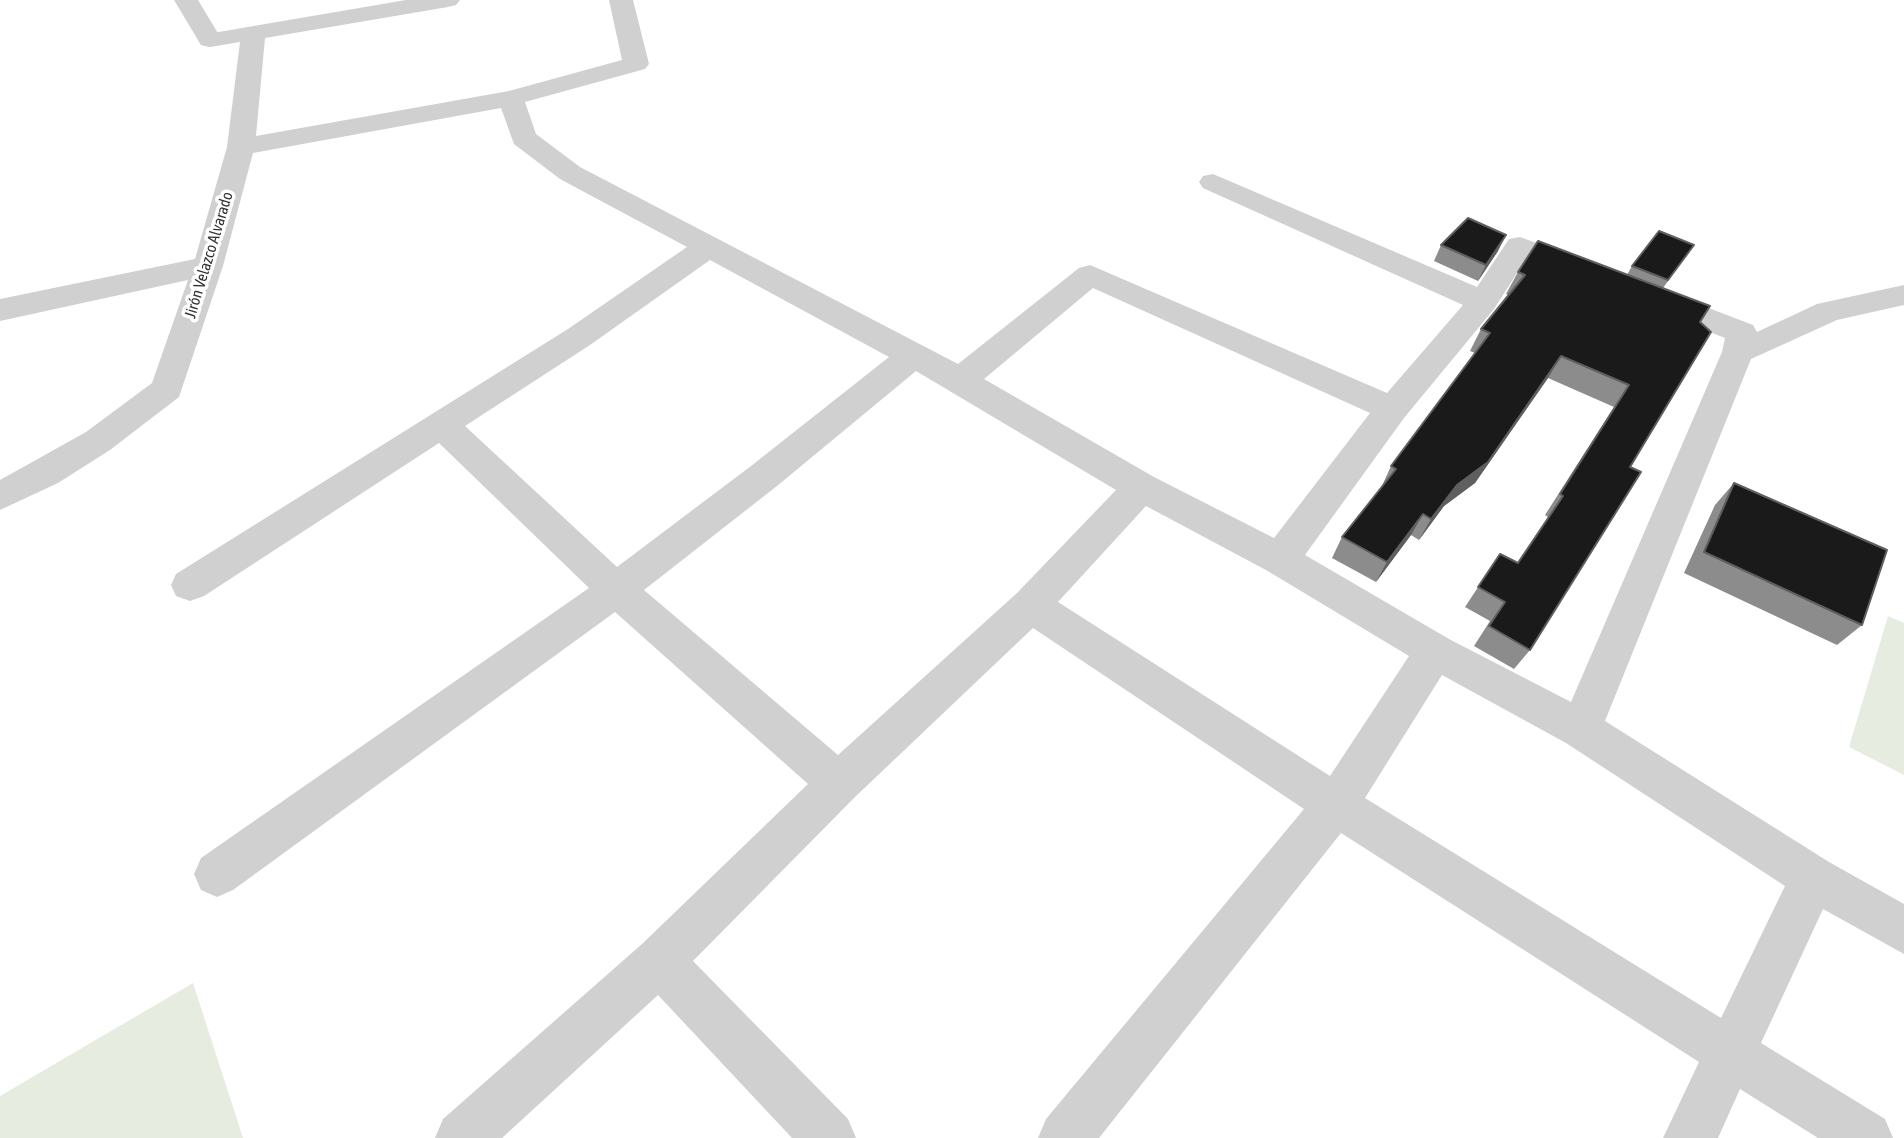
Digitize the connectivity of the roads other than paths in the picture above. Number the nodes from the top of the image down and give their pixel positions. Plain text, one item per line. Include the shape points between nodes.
1 (186, 0) edge
2 (448, 0) edge
3 (621, 0) edge
4 (253, 33) junction
5 (511, 98) junction
6 (241, 147) junction
7 (1213, 182) dead end
8 (709, 246) junction
9 (208, 266) junction
10 (1904, 295) edge
11 (1483, 302) junction
12 (0, 310) edge
13 (1738, 352) junction
14 (912, 356) junction
15 (960, 380) junction
16 (1392, 410) junction
17 (441, 424) junction
18 (1141, 486) junction
19 (0, 496) edge
20 (1280, 559) junction
21 (190, 585) dead end
22 (616, 590) junction
23 (1031, 605) junction
24 (1435, 651) junction
25 (1581, 729) junction
26 (839, 783) junction
27 (1336, 805) junction
28 (217, 874) dead end
29 (1813, 878) junction
30 (1904, 930) edge
31 (659, 961) junction
32 (1732, 1052) junction
33 (462, 1138) edge
34 (829, 1138) edge
35 (1065, 1138) edge
36 (1690, 1138) edge
37 (1866, 1138) edge

1 - 4 street via 210,40
2 - 4 street
3 - 5 street via 636,64
4 - 6 street, Jirón Velazco Alvarado
5 - 6 street
5 - 8 street via 524,138 570,173
6 - 9 street, Jirón Velazco Alvarado
7 - 11 street
8 - 14 street
8 - 17 street via 579,337
9 - 12 street
9 - 19 street, Jirón Velazco Alvarado via 167,389 98,441
10 - 13 street via 1828,311
11 - 13 street via 1520,246 1742,333
11 - 16 street
13 - 25 street
14 - 15 street
14 - 22 street
15 - 16 street via 1090,275
15 - 18 street
16 - 20 street
17 - 21 street
17 - 22 street
18 - 20 street
18 - 23 street
20 - 24 street
22 - 26 street
22 - 28 street
23 - 26 street
23 - 27 street
24 - 25 street
24 - 27 street
25 - 29 street
26 - 31 street
27 - 32 street
27 - 35 street
29 - 30 street
29 - 32 street
31 - 33 street
31 - 34 street
32 - 36 street
32 - 37 street

